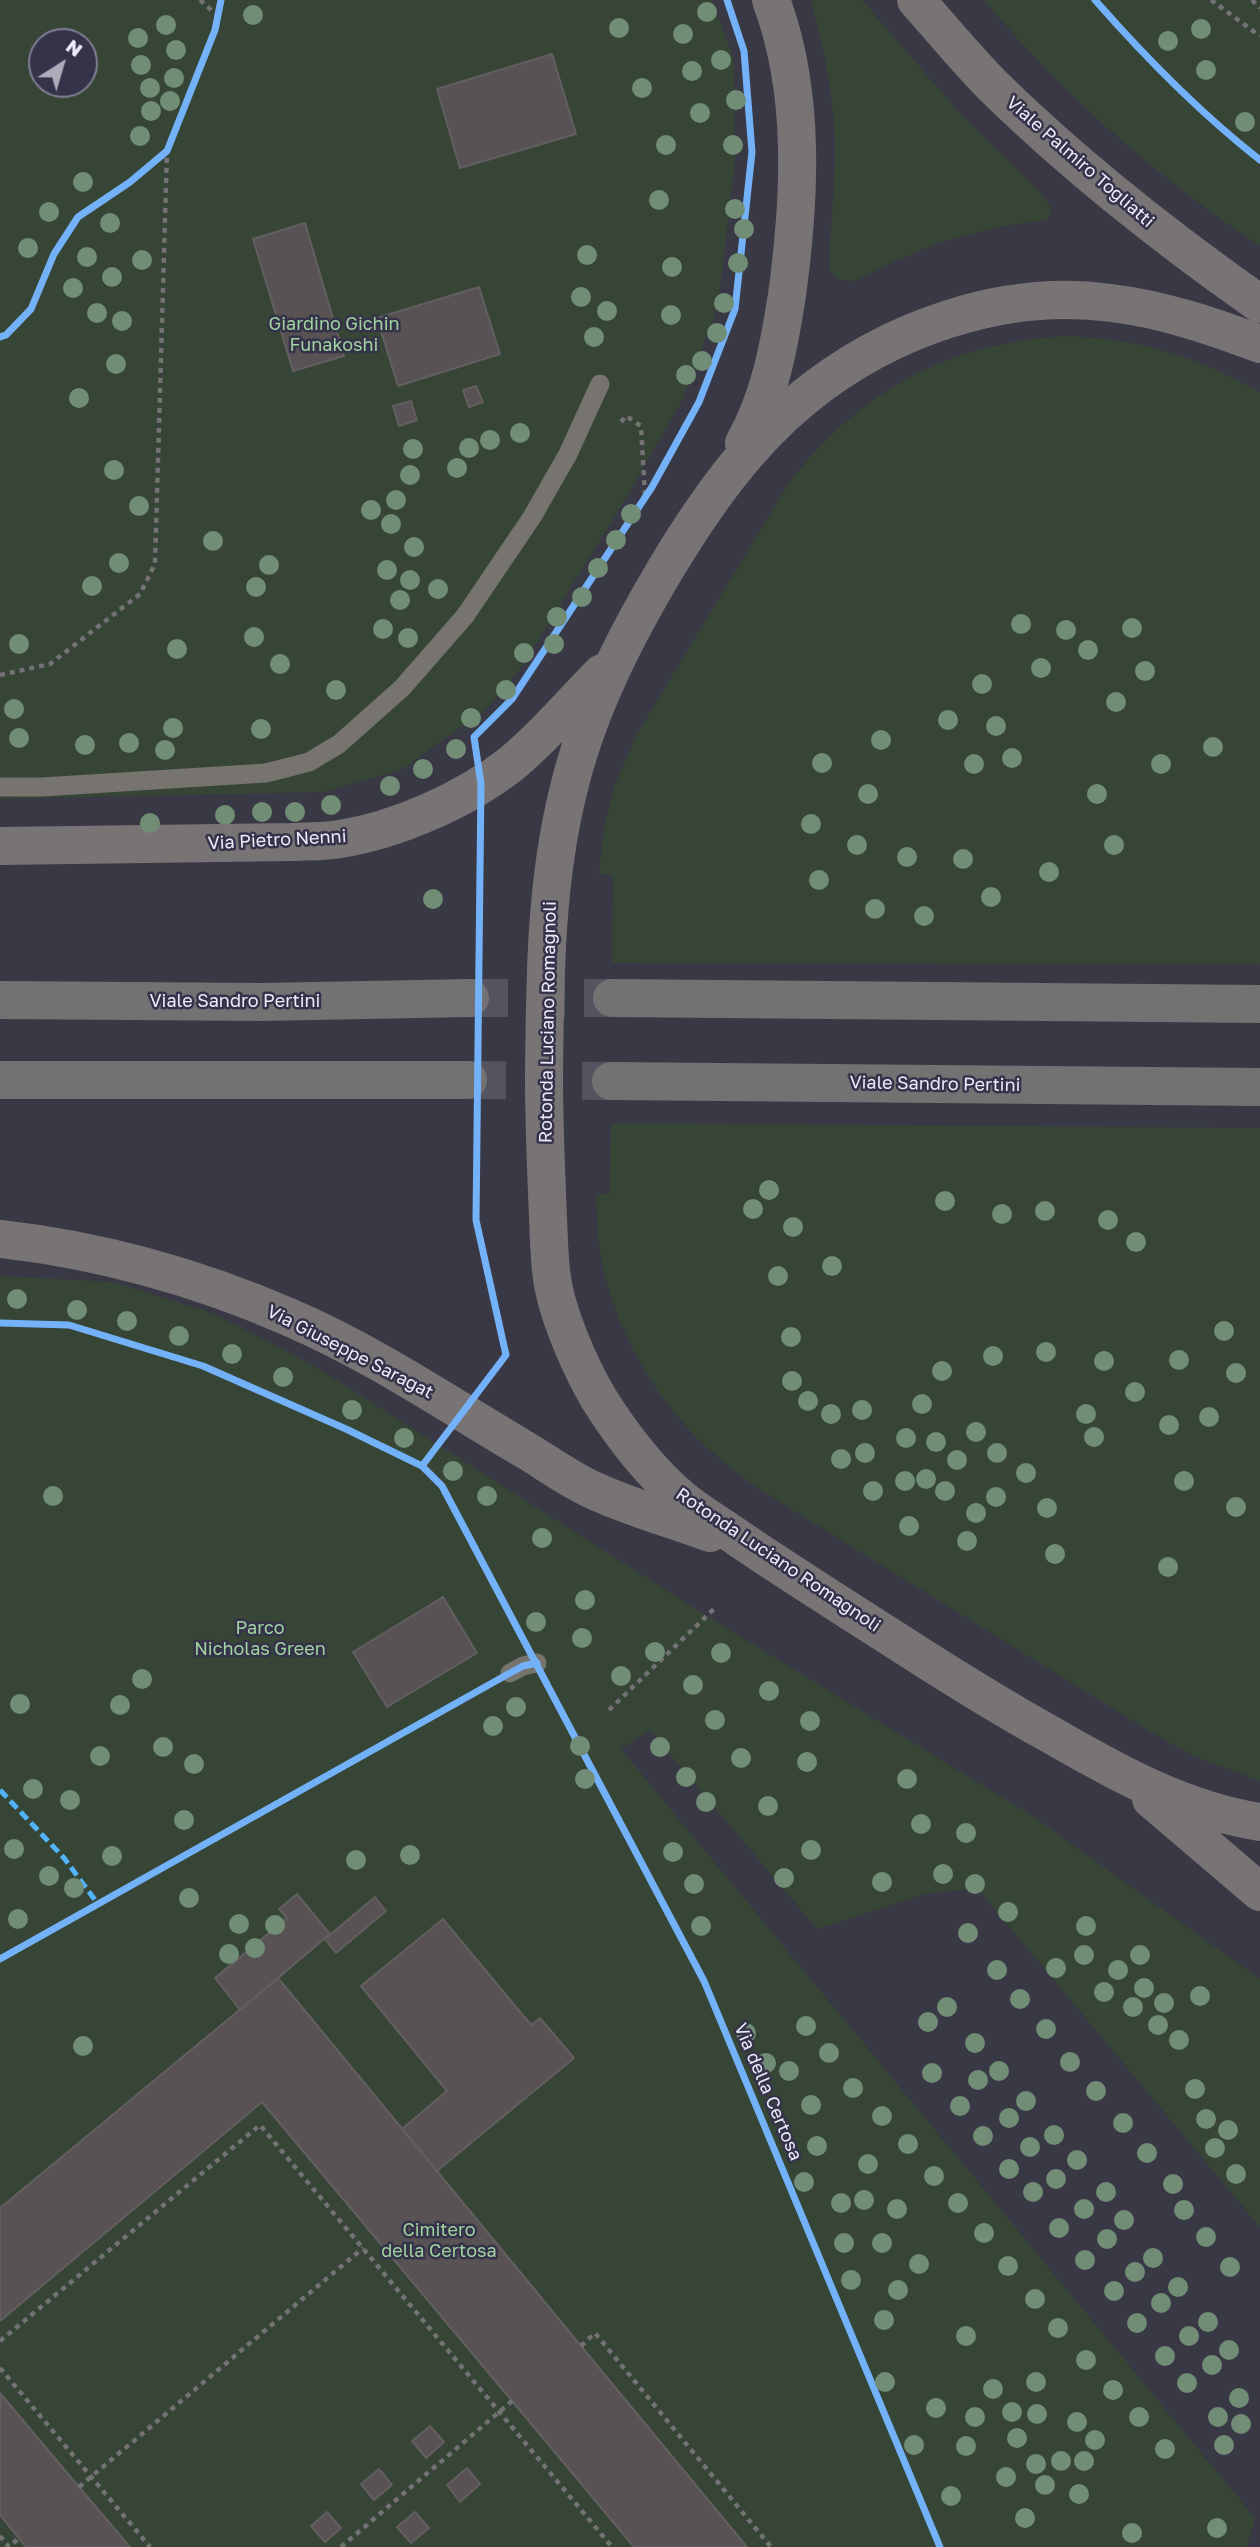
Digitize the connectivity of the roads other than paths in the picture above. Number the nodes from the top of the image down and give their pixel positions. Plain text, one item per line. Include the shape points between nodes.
1 (771, 0) edge
2 (916, 0) edge
3 (1260, 304) edge
4 (1260, 344) edge
5 (600, 384) dead end
6 (719, 487) junction
7 (618, 656) junction
8 (0, 787) edge
9 (0, 846) edge
10 (470, 998) tunnel mouth
11 (611, 998) tunnel mouth
12 (0, 1000) edge
13 (1260, 1004) edge
14 (0, 1080) edge
15 (468, 1080) tunnel mouth
16 (611, 1081) tunnel mouth
17 (1260, 1087) edge
18 (0, 1239) edge
19 (757, 1551) junction
20 (537, 1663) dead end
21 (510, 1673) dead end
22 (1125, 1777) junction
23 (1260, 1822) edge
24 (1260, 1892) edge

1 - 6 main road via 793,91 797,165 792,259 776,360 764,401
2 - 3 main road, Viale Palmiro Togliatti via 994,87 1091,176
4 - 6 main road, Rotonda Luciano Romagnoli via 1166,314 1110,302 1062,300 973,312 879,347 839,371 799,401
5 - 8 lane via 532,517 465,616 402,688 339,744 309,762 266,774
6 - 7 main road, Rotonda Luciano Romagnoli
7 - 9 main road, Via Pietro Nenni via 510,764 445,803 379,830 292,842
7 - 19 main road, Rotonda Luciano Romagnoli via 583,738 552,873 544,1151 552,1279 568,1334 600,1400 638,1452 681,1498
10 - 12 highway, Viale Sandro Pertini
11 - 13 highway
14 - 15 highway
16 - 17 highway, Viale Sandro Pertini
18 - 19 main road, Via Giuseppe Saragat via 135,1264 292,1318 414,1381 594,1491
19 - 22 main road, Rotonda Luciano Romagnoli via 980,1695
20 - 21 lane
22 - 23 main road, Rotonda Luciano Romagnoli via 1192,1806
22 - 24 main road

